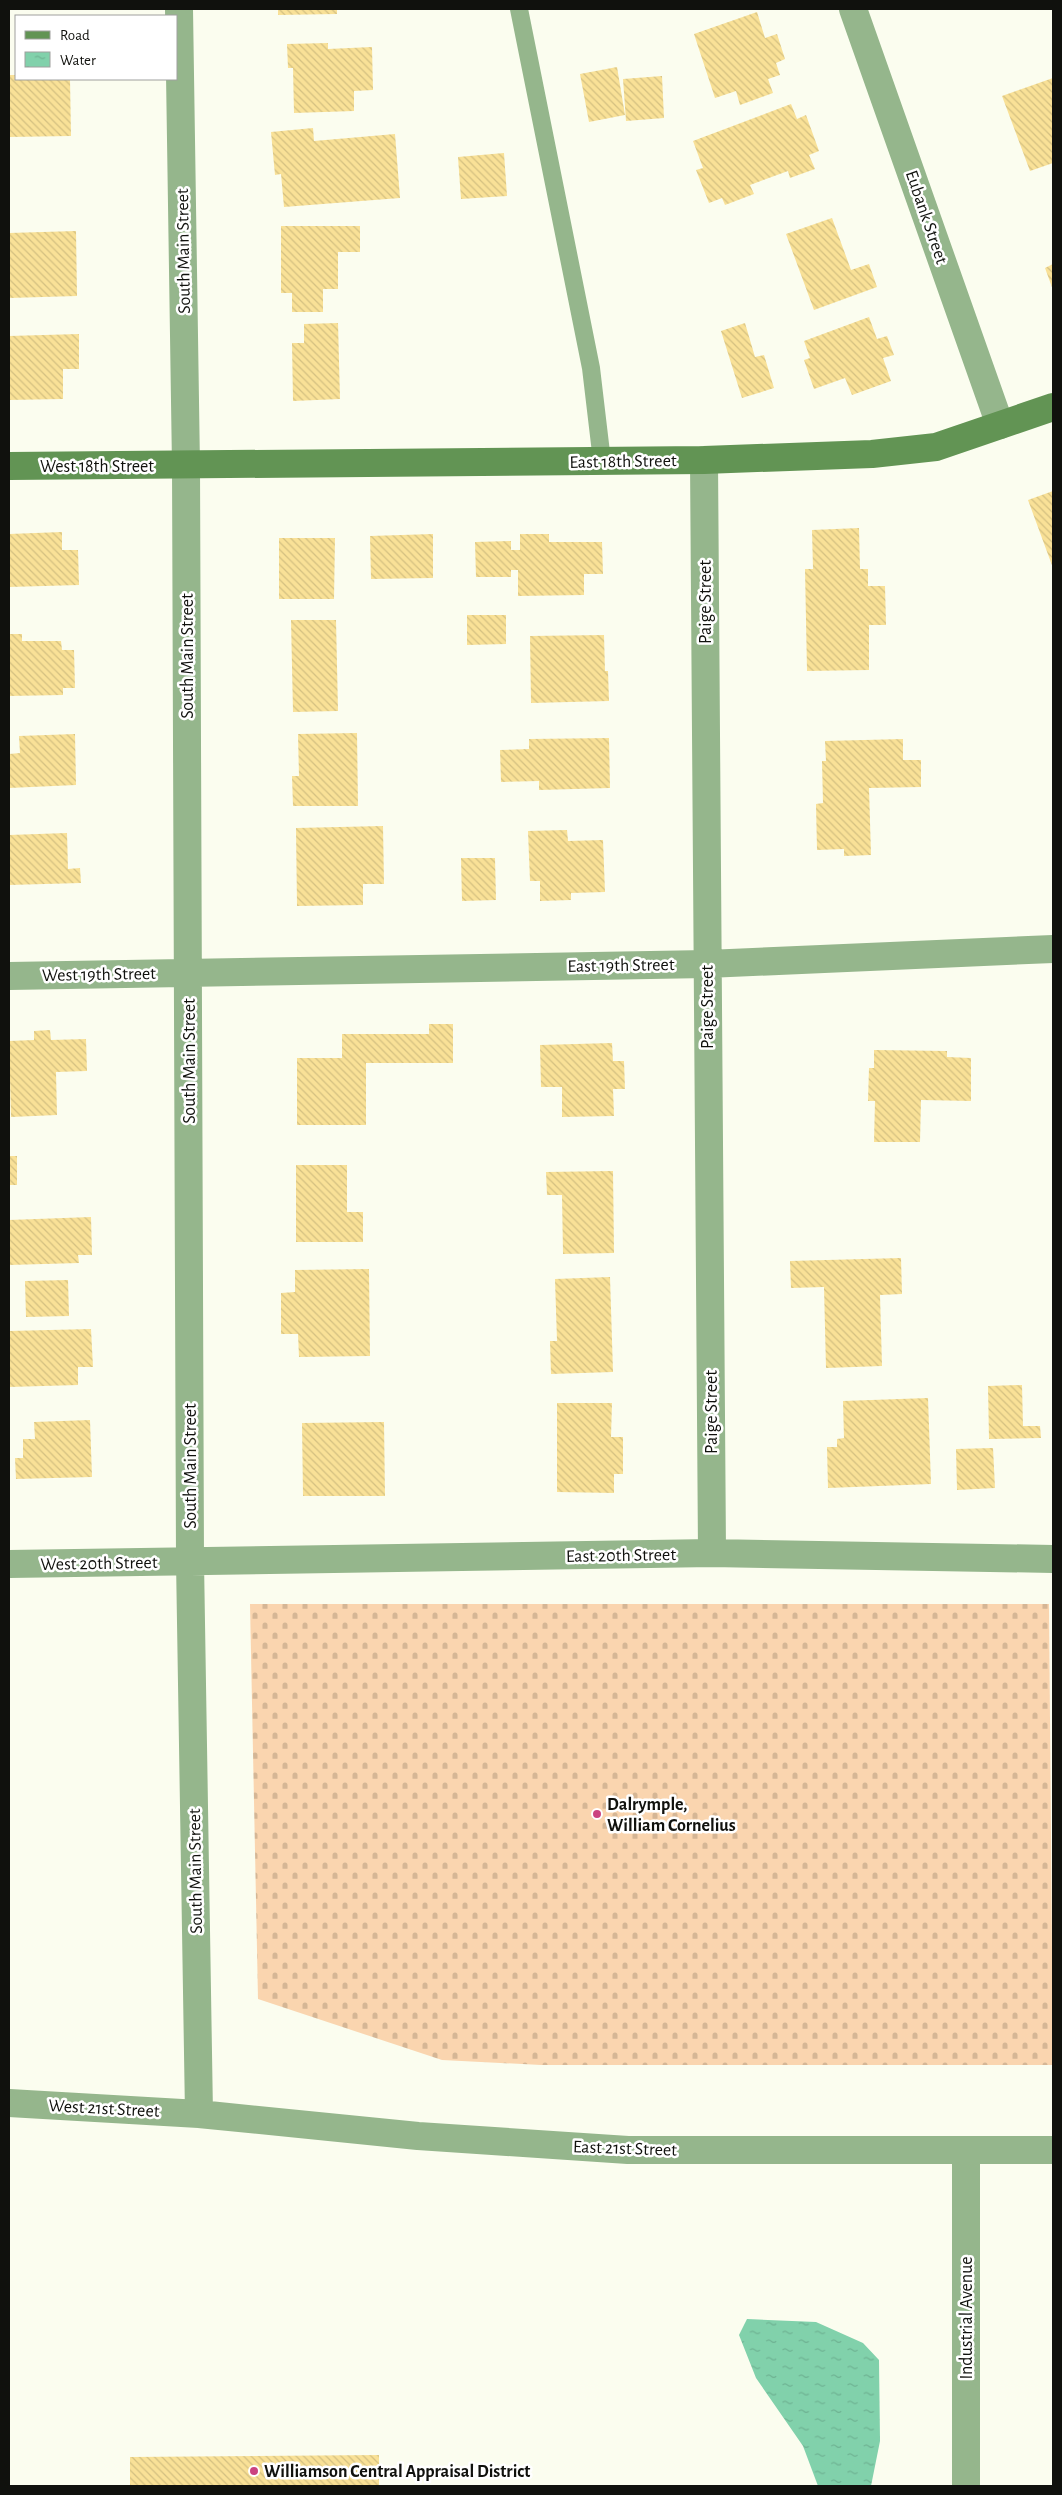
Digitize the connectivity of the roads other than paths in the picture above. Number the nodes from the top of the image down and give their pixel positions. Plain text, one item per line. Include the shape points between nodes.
1 (179, 9) edge
2 (519, 9) edge
3 (853, 9) edge
4 (1053, 407) edge
5 (1000, 425) junction
6 (704, 460) junction
7 (602, 461) junction
8 (9, 466) edge
9 (186, 466) junction
10 (1053, 949) edge
11 (707, 964) junction
12 (189, 972) junction
13 (9, 976) edge
14 (712, 1554) junction
15 (1053, 1559) edge
16 (190, 1562) junction
17 (9, 1564) edge
18 (9, 2103) edge
19 (199, 2114) junction
20 (966, 2150) junction
21 (1053, 2150) edge
22 (966, 2486) edge

1 - 9 street, South Main Street
2 - 7 lane via 591,368
3 - 5 street, Eubank Street
4 - 5 street, East 18th Street
5 - 6 street, East 18th Street via 936,447 872,454
6 - 7 street, East 18th Street
6 - 11 street, Paige Street
7 - 9 street, East 18th Street
8 - 9 street, West 18th Street
9 - 12 street, South Main Street
10 - 11 street, East 19th Street
11 - 12 street, East 19th Street
11 - 14 street, Paige Street
12 - 13 street, West 19th Street
12 - 16 street, South Main Street
14 - 15 street, East 20th Street
14 - 16 street, East 20th Street
16 - 17 street, West 20th Street
16 - 19 street, South Main Street
18 - 19 street, West 21st Street
19 - 20 street, East 21st Street via 418,2136 628,2150
20 - 21 street, East 21st Street
20 - 22 street, Industrial Avenue

